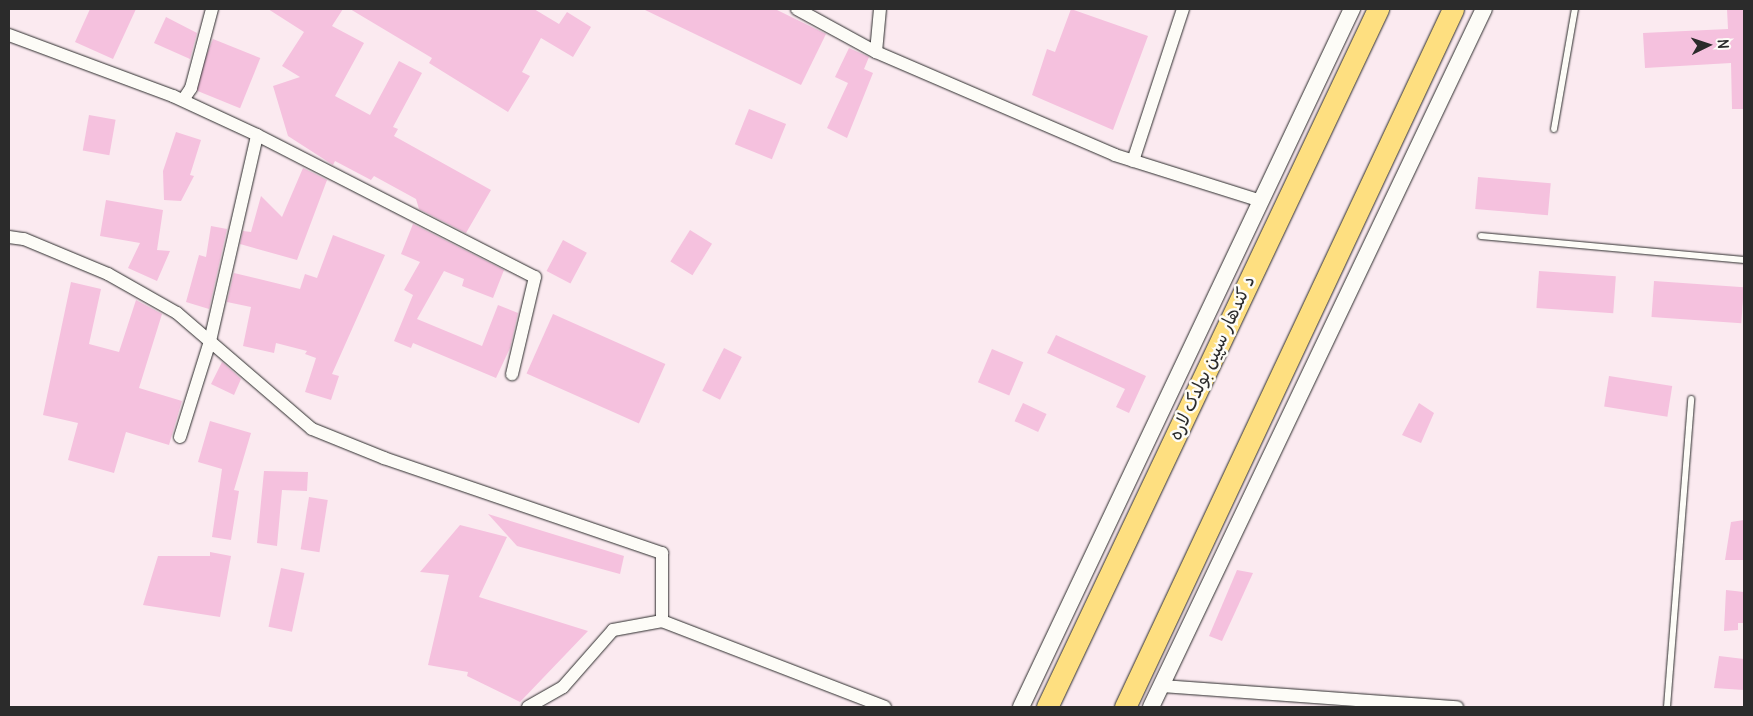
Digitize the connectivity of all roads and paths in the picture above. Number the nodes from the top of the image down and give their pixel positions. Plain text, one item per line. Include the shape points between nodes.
1 (212, 9) edge
2 (797, 9) edge
3 (880, 9) edge
4 (1183, 9) edge
5 (1352, 9) edge
6 (1378, 9) edge
7 (1453, 9) edge
8 (1484, 9) edge
9 (1576, 9) edge
10 (9, 35) edge
11 (876, 52) junction
12 (183, 100) junction
13 (1554, 129) dead end
14 (257, 135) junction
15 (1134, 161) junction
16 (1261, 201) junction
17 (1481, 236) dead end
18 (9, 238) edge
19 (1744, 260) edge
20 (210, 341) junction
21 (512, 374) dead end
22 (1691, 399) dead end
23 (180, 437) dead end
24 (662, 621) junction
25 (1161, 686) junction
26 (1386, 705) edge
27 (528, 707) edge
28 (885, 707) edge
29 (1020, 707) edge
30 (1047, 707) edge
31 (1125, 707) edge
32 (1151, 707) edge
33 (1457, 707) edge
34 (1667, 707) edge

1 - 12 street via 191,88
2 - 11 street
3 - 11 street
4 - 15 street
5 - 16 street
6 - 30 highway, د کندهار سپین بولدک لاره
7 - 31 highway
8 - 25 street
9 - 13 lane
10 - 12 street
11 - 15 street
12 - 14 street
14 - 20 street
14 - 21 street via 535,277
15 - 16 street
16 - 29 street
17 - 19 lane
18 - 20 street via 24,239 108,274 177,313
20 - 23 street
20 - 24 street via 312,429 384,458 662,553
22 - 34 lane
24 - 27 street via 613,630 563,687
24 - 28 street
25 - 26 street
25 - 32 street
26 - 33 street

